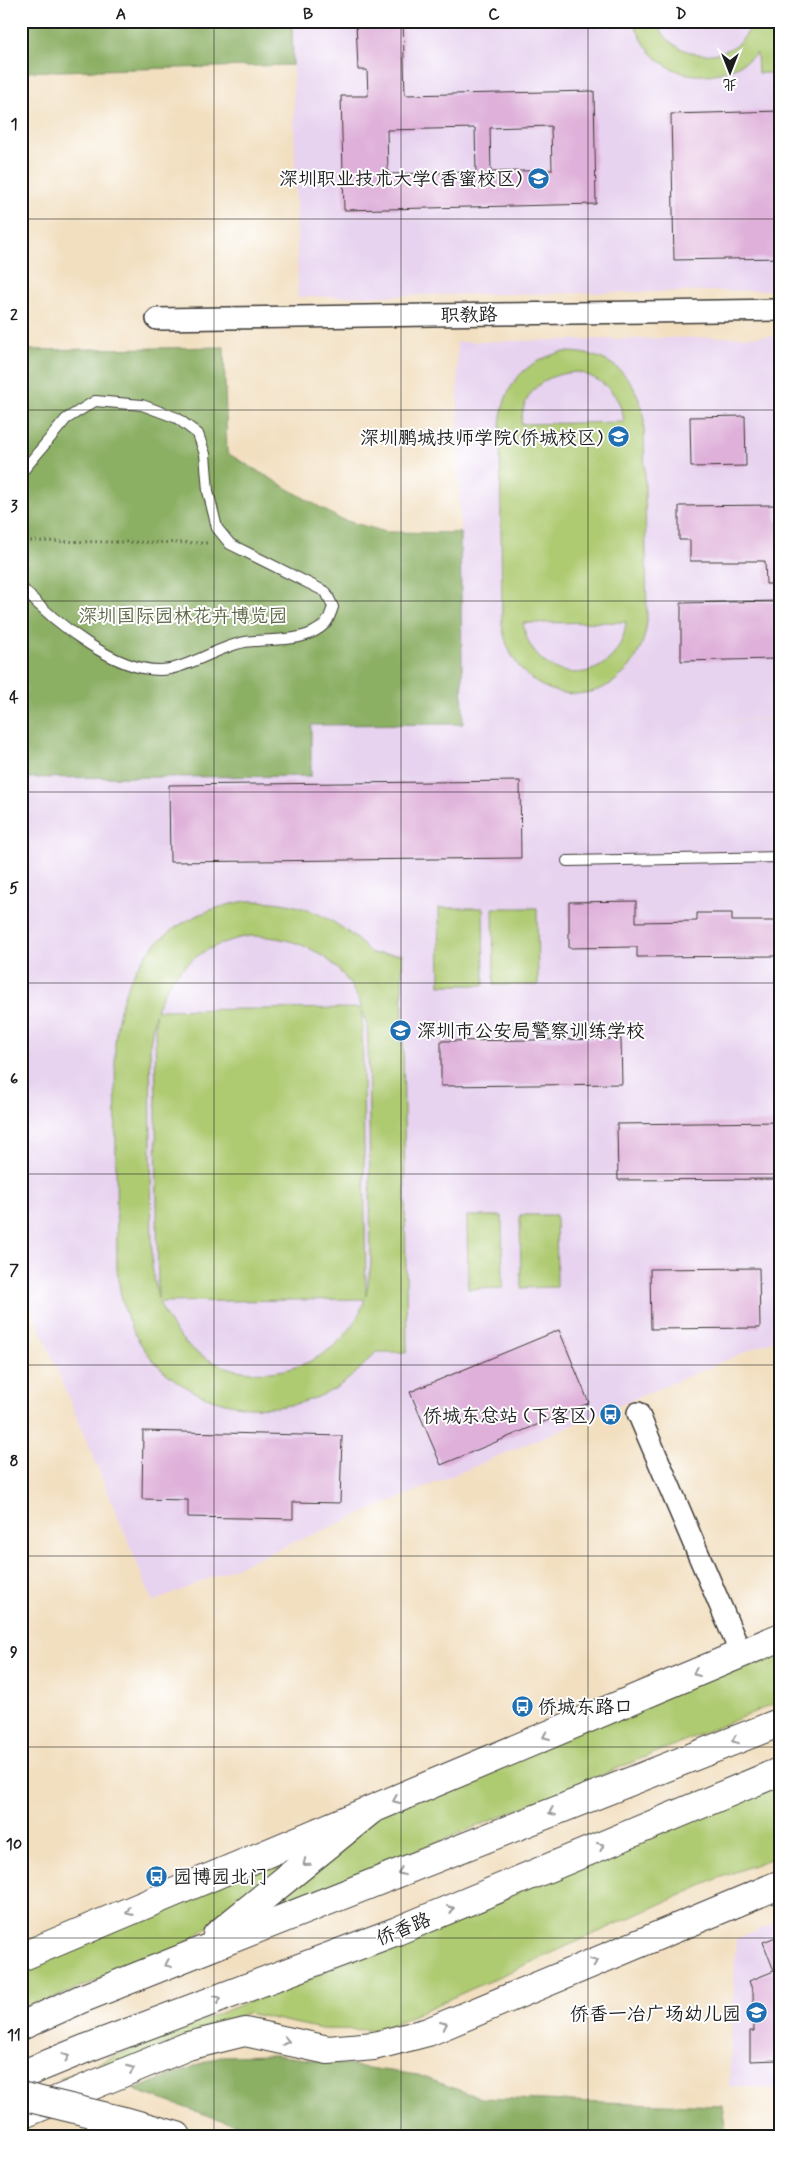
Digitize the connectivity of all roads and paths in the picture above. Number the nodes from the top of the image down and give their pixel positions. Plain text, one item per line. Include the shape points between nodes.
1 (781, 310) edge
2 (158, 319) dead end
3 (21, 472) edge
4 (21, 543) edge
5 (230, 544) junction
6 (21, 587) edge
7 (781, 857) edge
8 (567, 861) dead end
9 (638, 1413) dead end
10 (781, 1637) edge
11 (741, 1654) junction
12 (781, 1722) edge
13 (781, 1770) edge
14 (371, 1810) junction
15 (781, 1884) edge
16 (196, 1953) junction
17 (21, 1957) edge
18 (21, 2026) edge
19 (21, 2075) edge
20 (21, 2096) edge
21 (21, 2115) edge
22 (177, 2136) edge

1 - 2 street, 职教路
3 - 5 lane via 66,419 95,401 142,405 177,418 198,434 217,528
4 - 5 path
5 - 6 lane via 326,592 333,607 327,623 312,633 288,640 244,642 170,669 144,669 100,652 39,607
7 - 8 lane
9 - 11 street
10 - 11 main road
11 -> 14 main road
12 -> 16 main road
19 -> 13 main road, 侨香路 via 397,1931
14 -> 16 main road
14 -> 17 main road
21 -> 15 main road via 188,2046 245,2032 328,2050 374,2046 428,2032
16 -> 18 main road
20 - 22 main road, bridge

